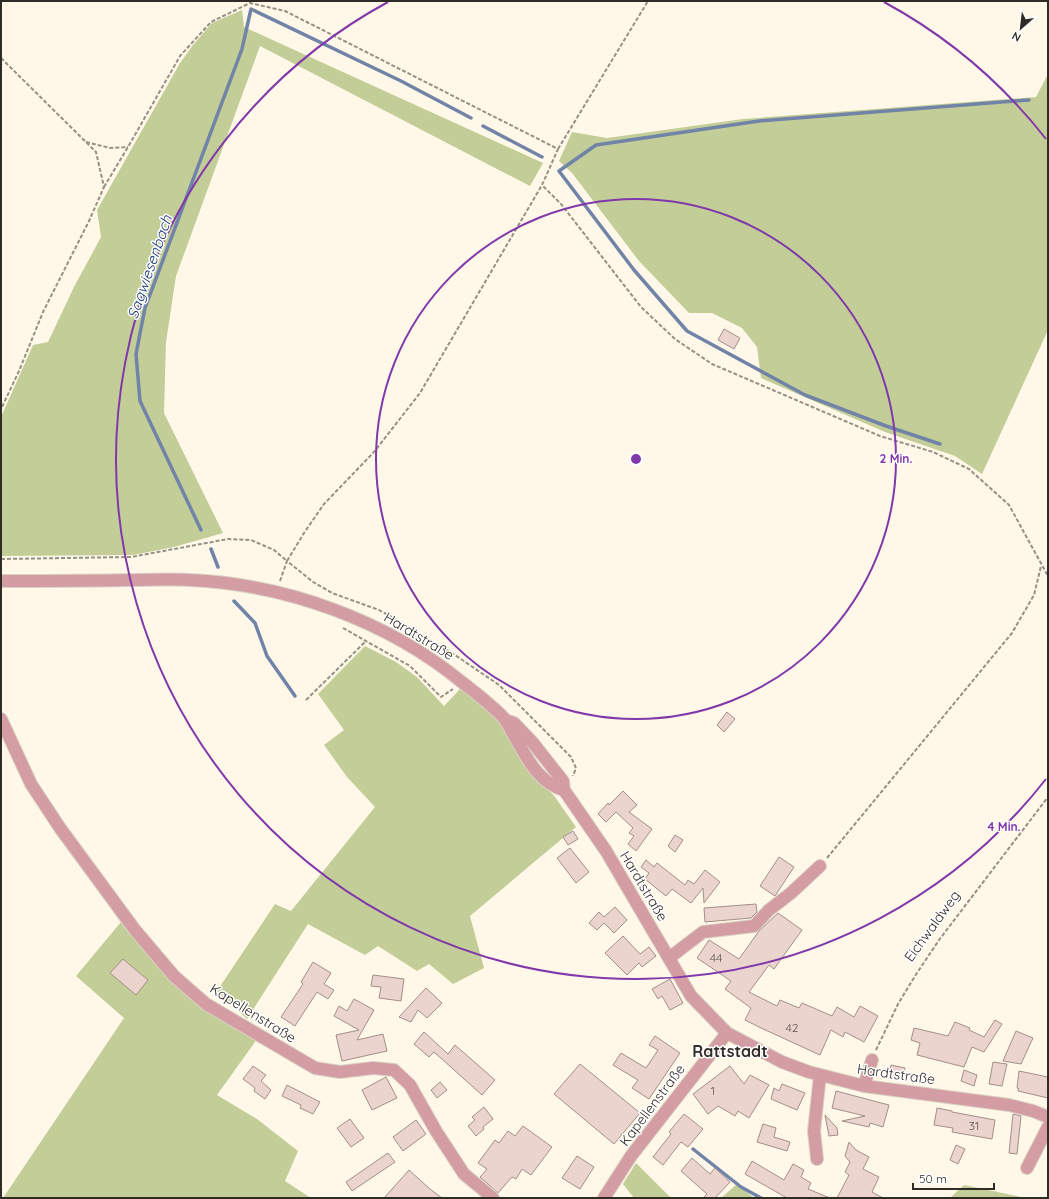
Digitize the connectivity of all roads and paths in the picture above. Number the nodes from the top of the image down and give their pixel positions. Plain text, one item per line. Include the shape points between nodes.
1 (648, 1) edge
2 (1, 58) edge
3 (86, 142) junction
4 (128, 147) junction
5 (558, 149) junction
6 (542, 185) junction
7 (104, 186) junction
8 (1, 409) edge
9 (1, 559) edge
10 (1041, 565) junction
11 (1048, 576) edge
12 (1, 581) edge
13 (343, 628) dead end
14 (366, 641) junction
15 (462, 682) junction
16 (306, 700) dead end
17 (1, 719) edge
18 (1048, 797) edge
19 (820, 866) joint
20 (669, 958) junction
21 (727, 1033) junction
22 (872, 1060) joint
23 (820, 1075) junction
24 (864, 1086) junction
25 (1048, 1117) edge
26 (1048, 1127) edge
27 (817, 1159) dead end
28 (1027, 1168) dead end
29 (493, 1198) edge
30 (604, 1198) edge

1 - 5 path
2 - 3 path
3 - 4 path via 110,148
3 - 7 path via 96,152
4 - 5 path via 180,56 211,22 250,3 285,11
4 - 7 path
5 - 6 path
6 - 9 path via 420,393 374,452 324,504 287,562 274,550 251,540 228,539 131,558
6 - 10 path via 561,204 641,307 675,339 712,364 880,436 932,452 969,469 1009,505
7 - 8 path
10 - 11 path
10 - 19 path via 1034,595 1012,634
12 - 15 street, Hardtstraße via 190,580 255,587 345,613 388,633 433,660
13 - 14 path
14 - 15 path via 410,666 441,697
14 - 16 path
15 - 20 street, Hardtstraße via 503,717 542,778 556,788 564,790 606,851
17 - 29 street, Kapellenstraße via 31,784 135,930 174,976 206,1004 315,1068 340,1072 373,1068 394,1070 410,1084 464,1174
18 - 22 path, Eichwaldweg via 939,940 898,1004
19 - 20 street via 754,926 704,932
20 - 21 street, Hardtstraße via 691,996
21 - 23 street, Hardtstraße via 782,1062
21 - 30 street, Kapellenstraße via 631,1156
22 - 24 street
23 - 24 street, Hardtstraße
23 - 27 street via 814,1130
24 - 25 street, Hardtstraße via 1009,1104
26 - 28 street

